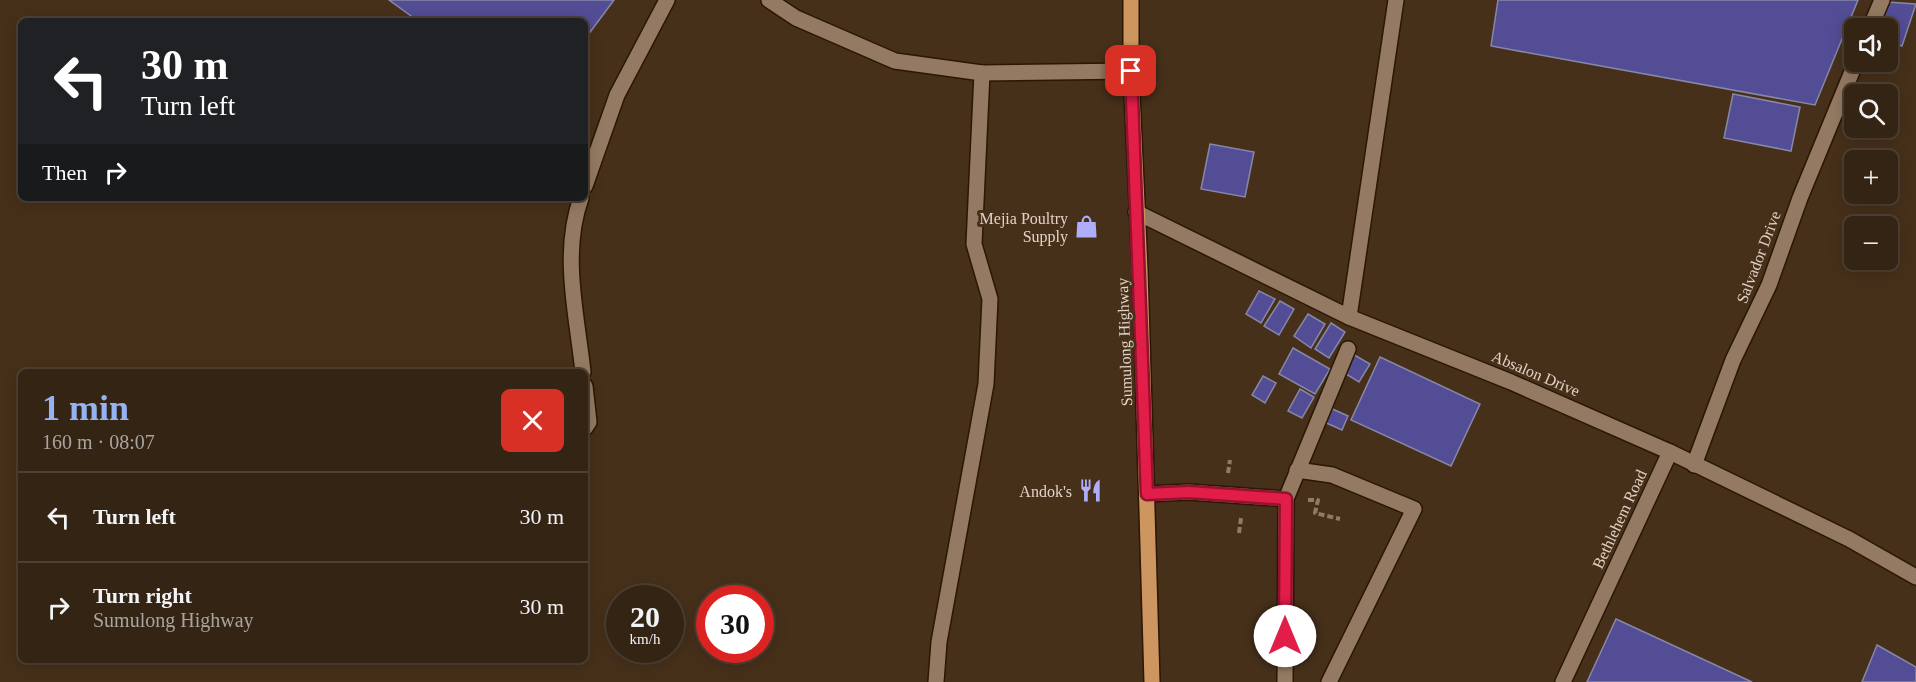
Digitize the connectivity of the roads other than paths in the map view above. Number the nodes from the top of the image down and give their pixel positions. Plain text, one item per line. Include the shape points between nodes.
1 (667, 0) edge
2 (769, 0) edge
3 (1131, 0) edge
4 (1396, 0) edge
5 (1882, 0) edge
6 (1874, 18) edge
7 (1131, 71) junction
8 (1852, 72) edge
9 (982, 73) junction
10 (588, 177) edge
11 (580, 201) edge
12 (1136, 213) junction
13 (1349, 317) junction
14 (1347, 349) dead end
15 (584, 369) edge
16 (1670, 452) junction
17 (1694, 465) junction
18 (1297, 470) junction
19 (1147, 494) junction
20 (1286, 499) junction
21 (1916, 577) edge
22 (936, 682) edge
23 (1152, 682) edge
24 (1285, 682) edge
25 (1329, 682) edge
26 (1563, 682) edge

1 - 10 street via 617,95
2 - 9 street via 796,18 895,62
3 - 7 main road, Sumulong Highway
4 - 13 street
5 - 6 street
7 - 9 street
7 - 12 main road, Sumulong Highway
8 - 17 street, Salvador Drive
9 - 22 street via 974,244 990,299 986,384 939,642
11 - 15 street via 572,239 571,274
12 - 13 street, Absalon Drive
12 - 19 main road, Sumulong Highway
13 - 16 street, Absalon Drive
14 - 18 street
16 - 17 street, Absalon Drive
16 - 26 street, Bethlehem Road
17 - 21 street, Absalon Drive via 1849,539
18 - 20 street
18 - 25 street via 1332,474 1414,509
19 - 20 street via 1189,492
19 - 23 main road, Sumulong Highway
20 - 24 street

